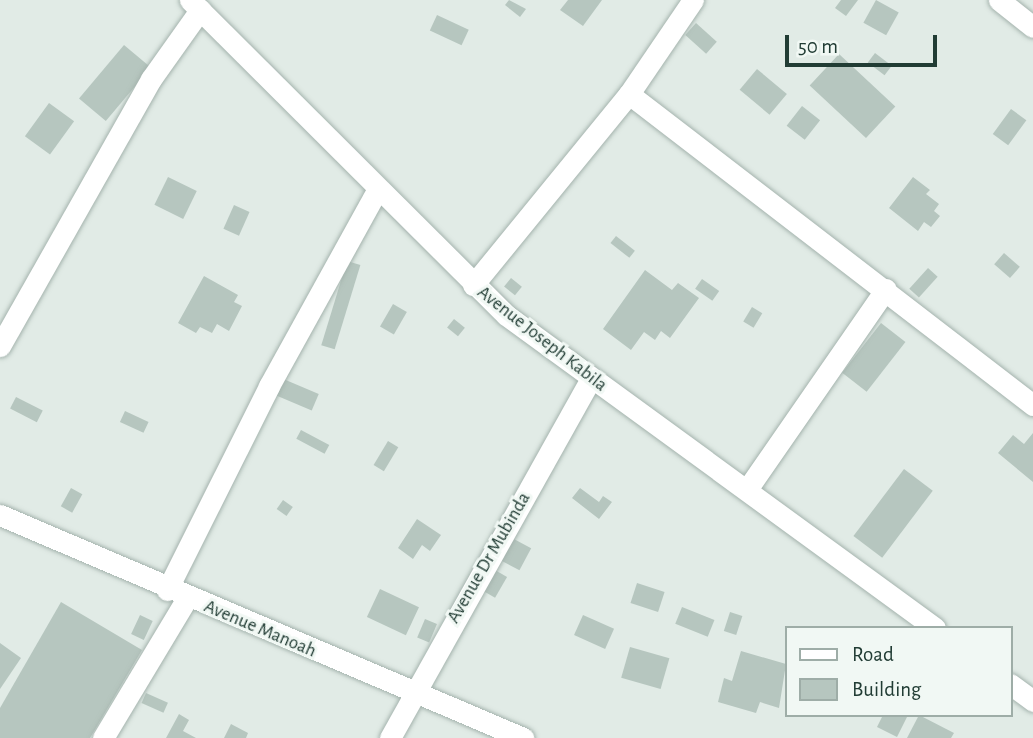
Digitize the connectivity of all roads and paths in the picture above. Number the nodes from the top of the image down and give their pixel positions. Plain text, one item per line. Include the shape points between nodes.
1 (693, 0) edge
2 (999, 0) edge
3 (195, 5) edge
4 (1033, 27) edge
5 (629, 94) junction
6 (377, 190) junction
7 (473, 285) junction
8 (887, 289) junction
9 (0, 346) edge
10 (591, 379) junction
11 (1033, 405) edge
12 (748, 488) junction
13 (0, 515) edge
14 (177, 594) junction
15 (932, 626) edge
16 (1012, 685) edge
17 (413, 693) junction
18 (1033, 701) edge
19 (103, 738) edge
20 (390, 738) edge
21 (523, 738) edge

1 - 5 street
2 - 4 street
3 - 6 street, Avenue Joseph Kabila
3 - 9 street
5 - 7 street
5 - 8 street
6 - 7 street, Avenue Joseph Kabila
6 - 14 street via 269,386
7 - 10 street, Avenue Joseph Kabila
8 - 11 street
8 - 12 street
10 - 12 street, Avenue Joseph Kabila
10 - 17 street, Avenue Dr Mubinda
12 - 15 street, Avenue Joseph Kabila
13 - 14 street, Avenue Manoah
14 - 17 street, Avenue Manoah
14 - 19 street
16 - 18 street
17 - 20 street, Avenue Dr Mubinda
17 - 21 street, Avenue Manoah

